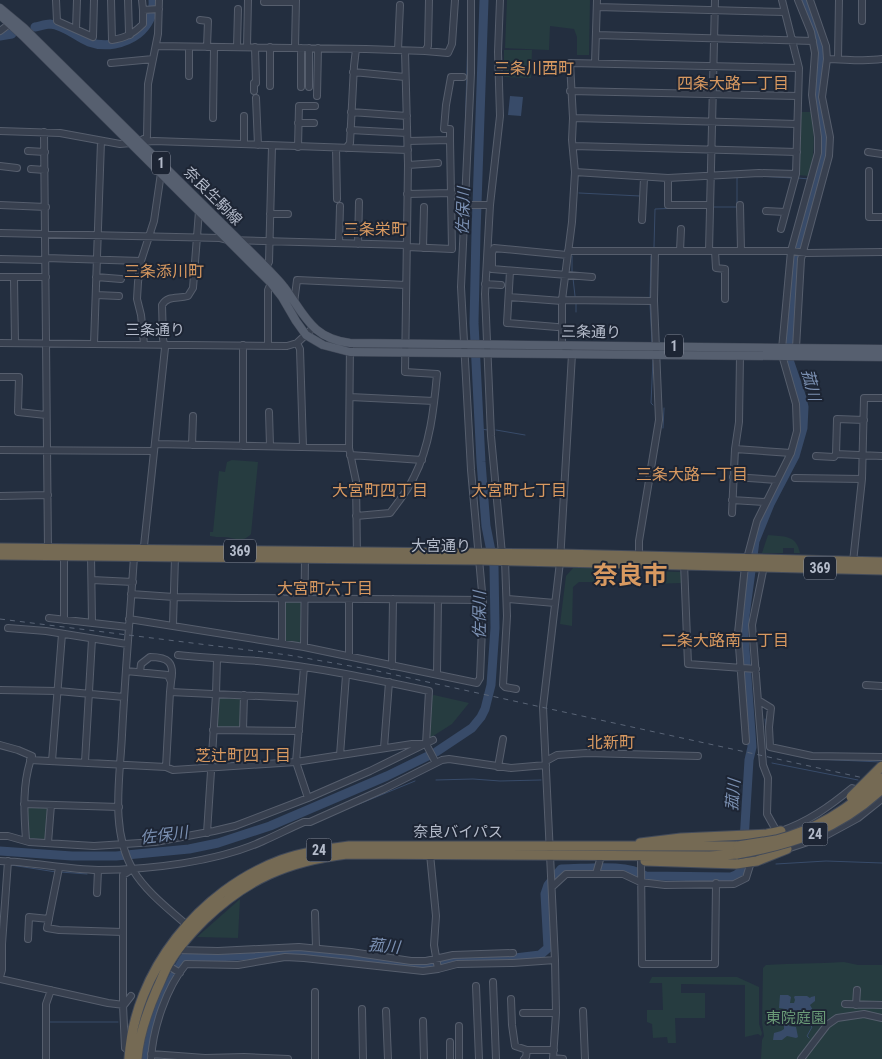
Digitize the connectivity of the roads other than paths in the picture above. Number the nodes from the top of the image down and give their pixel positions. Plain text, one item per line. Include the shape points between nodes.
1 (56, 0) edge
2 (77, 0) edge
3 (94, 0) edge
4 (111, 0) edge
5 (128, 0) edge
6 (142, 0) edge
7 (159, 0) edge
8 (248, 0) edge
9 (429, 0) edge
10 (455, 0) edge
11 (471, 0) edge
12 (500, 0) edge
13 (716, 0) edge
14 (782, 0) edge
15 (798, 0) edge
16 (810, 0) edge
17 (839, 0) edge
18 (862, 0) edge
19 (296, 1) edge
20 (264, 2) dead end
21 (597, 4) edge
22 (400, 5) dead end
23 (0, 8) edge
24 (156, 9) junction
25 (238, 9) dead end
26 (143, 10) junction
27 (715, 11) junction
28 (785, 12) junction
29 (0, 15) edge
30 (200, 20) dead end
31 (862, 21) dead end
32 (13, 22) junction
33 (76, 29) junction
34 (0, 31) edge
35 (130, 35) junction
36 (596, 35) junction
37 (714, 38) junction
38 (792, 40) junction
39 (813, 41) junction
40 (156, 46) junction
41 (190, 46) junction
42 (211, 47) junction
43 (237, 47) junction
44 (247, 47) junction
45 (270, 47) junction
46 (255, 48) junction
47 (298, 48) junction
48 (309, 48) junction
49 (318, 48) junction
50 (356, 49) junction
51 (402, 50) junction
52 (425, 52) junction
53 (838, 58) junction
54 (153, 59) junction
55 (827, 59) junction
56 (882, 59) edge
57 (111, 63) dead end
58 (595, 63) junction
59 (714, 66) junction
60 (799, 68) junction
61 (353, 72) junction
62 (190, 76) dead end
63 (405, 77) junction
64 (463, 77) dead end
65 (270, 86) dead end
66 (301, 87) dead end
67 (309, 87) dead end
68 (570, 91) junction
69 (713, 94) junction
70 (317, 96) dead end
71 (798, 96) junction
72 (314, 106) dead end
73 (351, 112) junction
74 (244, 116) dead end
75 (407, 116) junction
76 (213, 118) dead end
77 (573, 118) junction
78 (713, 122) junction
79 (298, 123) junction
80 (314, 123) dead end
81 (798, 124) junction
82 (116, 128) junction
83 (350, 130) junction
84 (0, 131) edge
85 (44, 132) junction
86 (407, 133) junction
87 (450, 140) junction
88 (101, 141) junction
89 (408, 141) junction
90 (111, 142) junction
91 (135, 143) junction
92 (244, 144) junction
93 (258, 145) junction
94 (272, 146) junction
95 (573, 146) junction
96 (298, 147) junction
97 (336, 148) junction
98 (346, 148) junction
99 (712, 149) junction
100 (408, 150) junction
101 (28, 151) dead end
102 (45, 152) junction
103 (797, 152) junction
104 (868, 152) dead end
105 (882, 154) edge
106 (438, 163) dead end
107 (408, 165) junction
108 (0, 166) edge
109 (17, 168) dead end
110 (31, 169) dead end
111 (45, 170) junction
112 (869, 171) dead end
113 (575, 172) junction
114 (161, 173) junction
115 (796, 174) junction
116 (711, 175) junction
117 (644, 178) junction
118 (668, 178) junction
119 (407, 194) junction
120 (452, 194) junction
121 (337, 198) dead end
122 (359, 202) dead end
123 (0, 204) edge
124 (466, 205) junction
125 (489, 205) junction
126 (710, 205) junction
127 (740, 205) dead end
128 (340, 206) dead end
129 (424, 207) dead end
130 (46, 208) junction
131 (199, 211) junction
132 (766, 211) dead end
133 (785, 212) junction
134 (270, 214) junction
135 (288, 214) dead end
136 (882, 217) edge
137 (642, 220) dead end
138 (681, 229) dead end
139 (781, 229) dead end
140 (0, 233) edge
141 (46, 235) junction
142 (98, 236) junction
143 (150, 237) junction
144 (197, 238) junction
145 (228, 240) junction
146 (238, 240) junction
147 (269, 241) junction
148 (339, 243) junction
149 (358, 244) junction
150 (407, 246) junction
151 (423, 248) junction
152 (655, 251) junction
153 (680, 251) junction
154 (712, 251) junction
155 (741, 251) junction
156 (791, 251) junction
157 (882, 252) edge
158 (568, 253) junction
159 (803, 253) junction
160 (0, 259) edge
161 (46, 259) junction
162 (97, 259) junction
163 (141, 261) junction
164 (266, 267) junction
165 (510, 271) junction
166 (565, 276) junction
167 (0, 277) edge
168 (46, 277) junction
169 (96, 277) junction
170 (592, 277) dead end
171 (14, 278) junction
172 (121, 279) dead end
173 (271, 283) junction
174 (485, 284) junction
175 (406, 285) junction
176 (501, 285) dead end
177 (96, 295) junction
178 (119, 296) dead end
179 (508, 296) junction
180 (725, 299) dead end
181 (562, 300) junction
182 (654, 300) junction
183 (294, 303) junction
184 (557, 327) dead end
185 (313, 328) junction
186 (306, 335) junction
187 (0, 343) edge
188 (14, 343) junction
189 (297, 343) junction
190 (350, 343) junction
191 (406, 343) junction
192 (465, 343) junction
193 (46, 344) junction
194 (94, 344) junction
195 (144, 344) junction
196 (164, 344) junction
197 (243, 345) junction
198 (562, 345) junction
199 (268, 346) junction
200 (486, 348) junction
201 (882, 349) edge
202 (657, 350) junction
203 (350, 352) junction
204 (406, 352) junction
205 (465, 352) junction
206 (788, 352) junction
207 (572, 354) junction
208 (740, 356) junction
209 (882, 357) edge
210 (0, 376) edge
211 (350, 397) junction
212 (882, 398) edge
213 (434, 401) junction
214 (269, 412) dead end
215 (46, 415) junction
216 (193, 416) dead end
217 (864, 420) junction
218 (192, 445) junction
219 (243, 446) junction
220 (270, 446) junction
221 (303, 447) junction
222 (154, 448) junction
223 (349, 448) junction
224 (734, 449) junction
225 (0, 450) edge
226 (47, 450) junction
227 (791, 453) junction
228 (836, 454) junction
229 (350, 455) junction
230 (863, 455) junction
231 (816, 456) dead end
232 (882, 456) edge
233 (422, 460) junction
234 (733, 477) junction
235 (795, 478) dead end
236 (862, 479) junction
237 (777, 480) junction
238 (48, 495) junction
239 (0, 496) edge
240 (732, 500) junction
241 (766, 502) junction
242 (732, 512) dead end
243 (356, 516) junction
244 (0, 548) edge
245 (143, 549) junction
246 (48, 552) junction
247 (0, 555) edge
248 (64, 555) junction
249 (92, 556) junction
250 (357, 556) junction
251 (639, 556) junction
252 (134, 557) junction
253 (175, 557) junction
254 (481, 557) junction
255 (502, 557) junction
256 (305, 558) junction
257 (561, 558) junction
258 (684, 561) junction
259 (746, 562) junction
260 (853, 562) junction
261 (882, 562) edge
262 (760, 564) junction
263 (882, 570) edge
264 (92, 580) junction
265 (133, 582) junction
266 (131, 594) junction
267 (174, 597) junction
268 (282, 598) junction
269 (304, 598) junction
270 (349, 599) junction
271 (393, 599) junction
272 (507, 599) junction
273 (438, 600) junction
274 (483, 600) junction
275 (555, 603) junction
276 (49, 618) dead end
277 (129, 619) junction
278 (64, 620) junction
279 (92, 623) junction
280 (173, 625) junction
281 (128, 627) junction
282 (8, 628) dead end
283 (62, 634) junction
284 (92, 639) junction
285 (282, 643) junction
286 (127, 644) junction
287 (304, 646) junction
288 (178, 655) dead end
289 (349, 656) junction
290 (217, 659) junction
291 (392, 666) junction
292 (304, 667) junction
293 (740, 668) junction
294 (756, 669) junction
295 (126, 671) junction
296 (140, 672) junction
297 (437, 674) junction
298 (346, 675) junction
299 (171, 682) junction
300 (389, 682) junction
301 (866, 686) dead end
302 (882, 686) edge
303 (516, 689) dead end
304 (0, 690) edge
305 (58, 691) junction
306 (170, 692) junction
307 (89, 693) junction
308 (216, 694) junction
309 (244, 695) junction
310 (124, 697) junction
311 (301, 698) junction
312 (758, 700) junction
313 (213, 730) junction
314 (242, 730) junction
315 (299, 731) junction
316 (504, 739) dead end
317 (433, 740) dead end
318 (746, 741) dead end
319 (426, 745) junction
320 (0, 746) edge
321 (384, 748) junction
322 (340, 755) junction
323 (698, 756) dead end
324 (882, 758) edge
325 (30, 760) junction
326 (52, 761) junction
327 (85, 762) junction
328 (296, 762) junction
329 (435, 763) junction
330 (546, 763) junction
331 (121, 765) junction
332 (882, 766) edge
333 (166, 767) junction
334 (498, 767) junction
335 (212, 768) junction
336 (882, 778) edge
337 (882, 789) edge
338 (308, 798) junction
339 (882, 798) edge
340 (24, 804) junction
341 (51, 805) junction
342 (119, 807) junction
343 (825, 825) junction
344 (779, 832) junction
345 (206, 833) junction
346 (0, 836) edge
347 (26, 840) junction
348 (48, 843) junction
349 (123, 845) junction
350 (623, 846) junction
351 (787, 849) junction
352 (551, 850) junction
353 (737, 850) junction
354 (430, 854) junction
355 (601, 856) junction
356 (0, 861) edge
357 (8, 861) junction
358 (642, 861) junction
359 (750, 862) junction
360 (131, 867) junction
361 (59, 868) junction
362 (98, 870) junction
363 (596, 874) junction
364 (640, 882) junction
365 (716, 884) junction
366 (552, 885) junction
367 (97, 893) dead end
368 (315, 913) dead end
369 (49, 919) junction
370 (190, 928) junction
371 (123, 932) junction
372 (28, 939) dead end
373 (316, 948) junction
374 (177, 950) junction
375 (228, 951) junction
376 (351, 952) junction
377 (513, 953) dead end
378 (437, 959) junction
379 (555, 960) junction
380 (350, 963) junction
381 (228, 964) junction
382 (438, 969) junction
383 (175, 970) junction
384 (0, 978) edge
385 (493, 982) dead end
386 (476, 986) dead end
387 (123, 988) junction
388 (51, 990) junction
389 (857, 990) dead end
390 (315, 992) dead end
391 (144, 994) junction
392 (131, 996) junction
393 (510, 1002) dead end
394 (844, 1004) dead end
395 (122, 1005) junction
396 (856, 1005) junction
397 (882, 1005) edge
398 (362, 1009) dead end
399 (386, 1011) dead end
400 (583, 1011) dead end
401 (556, 1012) junction
402 (524, 1013) dead end
403 (154, 1015) junction
404 (882, 1018) edge
405 (423, 1021) dead end
406 (459, 1026) dead end
407 (450, 1042) dead end
408 (527, 1050) junction
409 (554, 1050) junction
410 (129, 1055) edge
411 (151, 1056) edge
412 (244, 1058) edge
413 (553, 1058) edge
414 (46, 1059) edge
415 (137, 1059) edge
416 (288, 1059) edge
417 (315, 1059) edge
418 (363, 1059) edge
419 (388, 1059) edge
420 (424, 1059) edge
421 (450, 1059) edge
422 (459, 1059) edge
423 (479, 1059) edge
424 (496, 1059) edge
425 (524, 1059) edge
426 (563, 1059) edge
427 (585, 1059) edge
428 (801, 1059) edge

1 - 33 street via 57,21
2 - 33 street
3 - 33 street via 94,37
4 - 35 street via 112,40
5 - 35 street
6 - 26 street
7 - 24 street
8 - 44 street
9 - 52 street via 428,46
10 - 52 street via 452,44 448,53
11 - 124 street
12 - 125 street via 499,122
13 - 27 street
14 - 28 street
15 - 39 street
16 - 55 street via 823,35
17 - 53 street
18 - 31 street
19 - 20 street
19 - 47 street
21 - 27 street
21 - 36 street
22 - 51 street
23 - 32 main road, 奈良生駒線 / 1
24 - 26 street
24 - 40 street
25 - 43 street
26 - 35 street via 143,24
27 - 28 street
27 - 37 street
28 - 38 street
29 - 32 main road, 奈良生駒線 / 1
30 - 42 street via 208,21
32 - 34 street
32 - 82 main road, 奈良生駒線 / 1
32 - 91 main road, 奈良生駒線 / 1
36 - 37 street
36 - 58 street
37 - 38 street
37 - 59 street
38 - 39 street
38 - 60 street
39 - 156 street via 812,100 818,153
40 - 41 street
40 - 54 street
41 - 42 street
41 - 62 street
42 - 43 street
42 - 76 street
43 - 44 street
44 - 46 street
45 - 46 street
45 - 47 street
45 - 65 street
46 - 93 street
47 - 48 street
47 - 66 street
48 - 49 street
48 - 67 street
49 - 50 street
49 - 70 street
50 - 51 street
50 - 61 street
51 - 52 street
51 - 63 street
53 - 55 street
53 - 56 street via 862,62
54 - 57 street
54 - 91 street via 148,84 147,137
55 - 159 street via 822,97 830,137 829,156
58 - 59 street
58 - 68 street via 570,63
59 - 60 street
59 - 69 street
60 - 71 street
61 - 63 street
61 - 73 street
63 - 75 street
64 - 87 street via 450,77 444,129 450,129
68 - 69 street
68 - 77 street
69 - 71 street
69 - 78 street
71 - 81 street
72 - 79 street via 299,106
73 - 75 street
73 - 83 street
74 - 92 street
75 - 86 street
77 - 78 street
77 - 95 street
78 - 81 street
78 - 99 street
79 - 80 street
79 - 96 street
81 - 103 street
82 - 90 street via 118,135
82 - 91 main road, 奈良生駒線 / 1
83 - 86 street
83 - 98 street via 350,143
84 - 85 street
85 - 88 street
85 - 102 street
86 - 89 street
87 - 89 street
87 - 120 street
88 - 90 street
88 - 142 street
89 - 100 street
90 - 91 street
91 - 92 street
91 - 114 main road, 奈良生駒線 / 1
91 - 146 main road, 奈良生駒線 / 1
92 - 93 street
93 - 94 street
94 - 96 street
94 - 134 street
95 - 99 street
95 - 113 street
96 - 97 street
97 - 98 street
97 - 121 street
98 - 100 street
99 - 103 street
99 - 116 street
100 - 107 street
101 - 102 street
102 - 111 street
103 - 115 street
104 - 105 street
106 - 107 street
107 - 119 street
108 - 109 street
110 - 111 street
111 - 130 street
112 - 136 street via 869,217
113 - 117 street
113 - 158 street
114 - 131 main road, 奈良生駒線 / 1
114 - 143 street
115 - 116 street
115 - 133 street
116 - 118 street
116 - 126 street
117 - 118 street
117 - 137 street
118 - 126 street via 668,205
119 - 120 street
119 - 150 street
120 - 151 street via 452,249
122 - 149 street
123 - 130 street
124 - 125 street
124 - 192 street via 461,287
125 - 174 street
126 - 154 street
127 - 155 street
128 - 148 street
129 - 151 street
130 - 141 street
131 - 144 street
131 - 145 main road, 奈良生駒線 / 1
132 - 133 street
133 - 139 street
134 - 135 street
134 - 147 street
138 - 153 street
140 - 141 street
141 - 142 street
141 - 161 street
142 - 143 street
142 - 162 street
143 - 144 street
143 - 163 street
144 - 145 street
144 - 196 street via 191,294 183,298 169,298 162,306
145 - 146 street
145 - 173 main road, 奈良生駒線 / 1
146 - 147 street
146 - 164 main road, 奈良生駒線 / 1
147 - 148 street
147 - 164 street
148 - 149 street
149 - 150 street
150 - 151 street
150 - 175 street
152 - 153 street
152 - 158 street
152 - 182 street
153 - 154 street
154 - 155 street
154 - 180 street via 716,268 725,269
155 - 156 street
156 - 159 street
156 - 206 street
157 - 159 street
158 - 165 street via 494,248 492,269
158 - 166 street
159 - 206 street
160 - 161 street
161 - 162 street
161 - 168 street
162 - 163 street
162 - 169 street
163 - 195 street via 137,299
164 - 183 main road, 奈良生駒線 / 1 via 284,286
165 - 166 street
165 - 179 street
166 - 170 street
166 - 181 street
167 - 171 street
168 - 171 street
168 - 193 street
169 - 172 street
169 - 177 street
171 - 188 street
173 - 186 main road, 奈良生駒線 / 1
173 - 199 street via 268,290
174 - 176 street
174 - 200 street
175 - 183 street via 297,280
175 - 191 street
177 - 178 street
177 - 194 street
179 - 181 street
179 - 184 street via 507,323
181 - 182 street
181 - 198 street
182 - 202 street
183 - 185 main road, 奈良生駒線 / 1
185 - 186 street
185 - 190 main road, 三条通り / 1 via 335,341
186 - 189 street
186 - 203 main road, 三条通り / 1 via 324,345
187 - 188 street, 三条通り
188 - 193 street, 三条通り
189 - 199 street, 三条通り
189 - 221 street via 300,349
190 - 191 main road, 三条通り / 1
190 - 203 street
191 - 192 main road, 三条通り / 1
191 - 204 street
192 - 200 main road, 三条通り / 1
192 - 205 street
193 - 194 street, 三条通り
193 - 215 street
194 - 195 street, 三条通り
195 - 196 street, 三条通り
196 - 197 street, 三条通り
196 - 222 street
197 - 199 street, 三条通り
197 - 219 street
198 - 200 main road, 三条通り / 1
198 - 202 main road, 三条通り / 1
198 - 207 street
200 - 205 main road, 三条通り / 1
200 - 207 main road, 三条通り / 1
200 - 255 street via 490,436
201 - 206 main road, 三条通り / 1
202 - 206 main road, 三条通り / 1
202 - 207 main road, 三条通り / 1
202 - 208 main road, 三条通り / 1
202 - 251 street via 659,420
203 - 204 main road, 三条通り / 1
203 - 211 street
204 - 205 main road, 三条通り / 1
204 - 213 street via 405,372 436,374
205 - 254 street via 471,470
206 - 208 main road, 三条通り / 1
206 - 209 main road, 三条通り / 1
206 - 227 street via 797,431
207 - 257 street
208 - 224 street via 739,422
210 - 215 street via 19,377 18,412
211 - 213 street
211 - 223 street
212 - 217 street via 864,398
213 - 233 street
214 - 220 street
215 - 226 street
216 - 218 street
217 - 228 street via 837,419
217 - 230 street
218 - 219 street
218 - 222 street
219 - 220 street
220 - 221 street
221 - 223 street
222 - 226 street
222 - 245 street
223 - 229 street
224 - 227 street
224 - 234 street
225 - 226 street
226 - 238 street
227 - 237 street
228 - 230 street
228 - 231 street via 834,457
229 - 233 street
229 - 243 street via 356,481
230 - 232 street
230 - 236 street
233 - 243 street via 390,513
234 - 237 street
234 - 240 street
235 - 236 street
236 - 260 street
237 - 241 street
238 - 239 street
238 - 246 street
240 - 241 street
240 - 242 street
241 - 259 street via 757,521
243 - 250 street
244 - 246 highway, 大宮通り / 369
245 - 246 highway, 大宮通り / 369
245 - 250 highway, 大宮通り / 369
245 - 252 street
246 - 247 highway, 大宮通り / 369
246 - 248 highway, 大宮通り / 369
248 - 249 highway, 大宮通り / 369
248 - 278 street
249 - 252 highway, 大宮通り / 369
249 - 264 street
250 - 254 highway, 大宮通り / 369
250 - 256 highway, 大宮通り / 369
251 - 257 highway, 大宮通り / 369
251 - 258 highway, 大宮通り / 369
252 - 253 highway, 大宮通り / 369
252 - 265 street
253 - 256 highway, 大宮通り / 369
253 - 267 street
254 - 255 highway, 大宮通り / 369
254 - 274 street
255 - 257 highway, 大宮通り / 369
255 - 272 street
256 - 269 street
257 - 258 highway, 大宮通り / 369
257 - 275 street
258 - 259 highway, 大宮通り / 369
258 - 293 street via 688,664
259 - 262 highway, 大宮通り / 369
259 - 293 street via 738,633
260 - 261 highway, 大宮通り / 369
260 - 262 highway, 大宮通り / 369
262 - 263 highway, 大宮通り / 369
262 - 294 street via 752,625
264 - 265 street
264 - 279 street
265 - 266 street
266 - 267 street
266 - 277 street
267 - 268 street
267 - 280 street
268 - 269 street
268 - 285 street
269 - 270 street
269 - 287 street
270 - 271 street
270 - 289 street
271 - 273 street
271 - 291 street
272 - 275 street
272 - 303 street via 503,685
273 - 274 street
273 - 297 street
274 - 297 street via 480,678 477,683
275 - 330 street via 543,707
276 - 278 street
277 - 280 street
277 - 281 street
278 - 279 street
279 - 281 street
280 - 285 street
281 - 286 street
282 - 283 street
283 - 284 street
283 - 305 street
284 - 286 street
284 - 307 street
285 - 287 street
286 - 295 street
287 - 289 street
288 - 290 street
289 - 291 street
290 - 292 street
290 - 308 street
291 - 297 street
292 - 298 street
292 - 311 street
293 - 294 street
293 - 318 street
294 - 312 street
295 - 296 street
295 - 310 street
296 - 299 street via 168,675
296 - 299 street via 141,664 150,656 166,658 171,663
298 - 300 street
298 - 322 street
299 - 306 street
300 - 319 street via 430,691
300 - 321 street
301 - 302 street
304 - 305 street
305 - 307 street
305 - 326 street
306 - 308 street
306 - 333 street
307 - 310 street
307 - 327 street
308 - 309 street
308 - 313 street
309 - 311 street
309 - 314 street
310 - 331 street
311 - 315 street
312 - 324 street via 771,708 770,747 812,756
312 - 344 street via 762,765 768,778 767,814
313 - 314 street
313 - 335 street
314 - 315 street
315 - 328 street
316 - 334 street
317 - 319 street
319 - 321 street
319 - 329 street
319 - 338 street
320 - 325 street via 32,756
321 - 322 street
322 - 328 street
323 - 330 street via 587,753 556,755
325 - 326 street
325 - 340 street
326 - 327 street
327 - 331 street
328 - 335 street
328 - 338 street
329 - 334 street via 449,759
329 - 360 street via 384,790 262,842 204,859
330 - 334 street
330 - 352 street
331 - 333 street
331 - 342 street
332 - 343 highway, 24, bridge
333 - 335 street via 173,770
335 - 345 street
336 - 343 highway, 奈良バイパス / 24, bridge
337 - 343 highway, 奈良バイパス / 24, bridge via 858,810
338 - 345 street via 235,826
339 - 343 highway, bridge via 853,818
339 - 344 street via 852,788 829,807
339 - 351 street via 858,818
340 - 341 street
340 - 347 street
341 - 342 street
341 - 348 street
342 - 349 street
343 - 353 highway, 奈良バイパス / 24, bridge via 807,837 775,847
344 - 350 highway via 653,840
344 - 351 street
345 - 349 street
346 - 347 street
347 - 348 street
348 - 349 street
349 - 360 street
350 - 352 highway, 奈良バイパス / 24
350 - 353 highway, 奈良バイパス / 24
351 - 359 highway
352 - 354 highway, 奈良バイパス / 24
352 - 355 highway, 奈良バイパス / 24
352 - 366 street
352 - 370 highway, 奈良バイパス / 24 via 349,846 323,849 283,859 242,878 217,896
353 - 355 highway, 奈良バイパス / 24 via 710,856
354 - 370 highway, 奈良バイパス / 24 via 347,854 296,864 240,889
354 - 378 street
355 - 358 highway
355 - 363 street
356 - 357 street
357 - 361 street
357 - 384 street
358 - 359 highway
358 - 364 street
359 - 365 street via 746,878 734,884
360 - 362 street
360 - 370 street via 145,886
360 - 371 street via 123,875
361 - 362 street
361 - 369 street
362 - 367 street
363 - 364 street via 623,874
363 - 366 street via 566,874
364 - 365 street
364 - 365 street via 642,964 715,964
366 - 379 street
368 - 373 street
369 - 371 street via 47,928
369 - 372 street via 29,917
370 - 374 highway, 奈良バイパス / 24
370 - 391 highway, 奈良バイパス / 24 via 171,944
371 - 387 street
373 - 375 street
373 - 376 street
374 - 375 street
374 - 383 highway, 奈良バイパス / 24
375 - 381 street
376 - 378 street via 411,961
376 - 380 street
377 - 378 street
378 - 382 street
379 - 382 street via 458,964
379 - 401 street
380 - 381 street via 285,957
380 - 382 street via 410,970
381 - 383 street via 186,964
383 - 403 highway, 奈良バイパス / 24
383 - 403 street via 166,999
384 - 388 street
385 - 424 street
386 - 423 street
387 - 392 street
387 - 395 street
388 - 395 street
388 - 414 street via 46,1004
389 - 396 street
390 - 417 street
391 - 392 street
391 - 410 highway, 奈良バイパス / 24
392 - 395 street
393 - 408 street via 516,1046
394 - 396 street
395 - 410 street via 125,1048
396 - 397 street
398 - 418 street
399 - 419 street
400 - 427 street
401 - 402 street
401 - 409 street
403 - 411 street
403 - 415 highway, 奈良バイパス / 24
404 - 428 street via 864,1014 837,1018 827,1025
405 - 420 street
406 - 422 street
407 - 421 street
408 - 409 street
408 - 425 street
409 - 413 street
411 - 412 street
412 - 416 street
413 - 426 street

